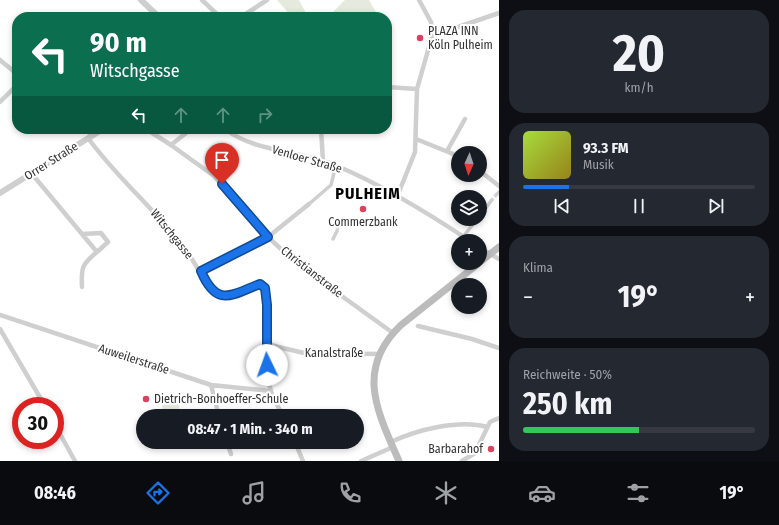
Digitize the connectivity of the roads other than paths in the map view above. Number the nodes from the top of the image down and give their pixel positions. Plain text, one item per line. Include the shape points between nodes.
1 (141, 0) edge
2 (202, 0) edge
3 (267, 0) edge
4 (419, 0) edge
5 (154, 12) edge
6 (211, 12) edge
7 (249, 12) edge
8 (499, 13) edge
9 (433, 33) junction
10 (0, 60) edge
11 (12, 70) edge
12 (392, 87) edge
13 (417, 89) junction
14 (12, 90) edge
15 (0, 102) edge
16 (465, 119) dead end
17 (88, 134) edge
18 (95, 134) edge
19 (154, 134) edge
20 (185, 134) edge
21 (233, 134) edge
22 (321, 134) edge
23 (90, 137) junction
24 (416, 139) junction
25 (171, 145) junction
26 (447, 151) junction
27 (451, 153) edge
28 (323, 161) junction
29 (336, 165) junction
30 (32, 174) junction
31 (487, 177) edge
32 (499, 186) edge
33 (0, 193) edge
34 (397, 197) junction
35 (491, 201) tunnel mouth
36 (309, 204) joint
37 (487, 206) edge
38 (472, 226) edge
39 (337, 231) tunnel mouth
40 (82, 234) junction
41 (458, 234) edge
42 (465, 234) edge
43 (268, 237) junction
44 (334, 239) dead end
45 (499, 247) edge
46 (97, 252) junction
47 (487, 252) edge
48 (490, 254) junction
49 (487, 256) edge
50 (499, 259) edge
51 (469, 270) edge
52 (201, 271) junction
53 (82, 287) dead end
54 (0, 315) edge
55 (418, 326) dead end
56 (0, 329) edge
57 (393, 333) junction
58 (266, 344) junction
59 (499, 348) edge
60 (379, 354) junction
61 (211, 385) junction
62 (271, 391) junction
63 (39, 397) edge
64 (217, 409) edge
65 (280, 409) edge
66 (499, 418) edge
67 (487, 427) junction
68 (64, 441) edge
69 (392, 444) junction
70 (229, 449) edge
71 (298, 449) edge
72 (231, 454) dead end
73 (75, 461) edge
74 (303, 461) edge
75 (361, 461) edge
76 (399, 461) edge
77 (462, 461) edge

1 - 5 street
2 - 6 street
3 - 7 street
4 - 9 street via 431,22
8 - 9 street
9 - 13 street
10 - 11 street
12 - 13 street
13 - 24 street
14 - 15 street
16 - 26 street
17 - 23 street, Witschgasse
18 - 23 street, Orrer Straße
19 - 25 street, Christianstraße
20 - 25 street
21 - 28 street, Venloer Straße via 259,145
22 - 28 street
23 - 30 street, Orrer Straße
23 - 52 street, Witschgasse via 117,175 151,208
24 - 26 street
24 - 34 street via 415,152
25 - 43 street, Christianstraße via 214,176
26 - 27 street
28 - 29 street, Venloer Straße
29 - 34 street, Venloer Straße
29 - 36 street via 331,185
30 - 33 street, Orrer Straße
30 - 40 street
31 - 32 street
34 - 41 street, Venloer Straße
35 - 37 street
36 - 43 street
38 - 42 street
39 - 44 street
40 - 46 street
40 - 46 street via 101,233 108,242
43 - 52 street
43 - 57 street, Christianstraße via 296,263
45 - 48 main road
46 - 53 street via 82,269
47 - 48 street
48 - 49 main road
48 - 50 street
51 - 57 main road
52 - 58 street, Witschgasse via 206,282 222,296 230,296 260,284 265,288
54 - 61 street, Auweilerstraße
55 - 59 street via 472,338
56 - 63 street
57 - 60 main road
58 - 60 street, Kanalstraße via 304,353
58 - 62 street
60 - 69 main road via 375,366 375,398 378,412
61 - 62 street, Auweilerstraße
61 - 64 street
62 - 65 street
66 - 67 street via 490,422
67 - 69 street via 442,426 404,436
67 - 77 street via 475,453
68 - 73 street
69 - 75 street
69 - 76 main road
70 - 72 street
71 - 74 street

